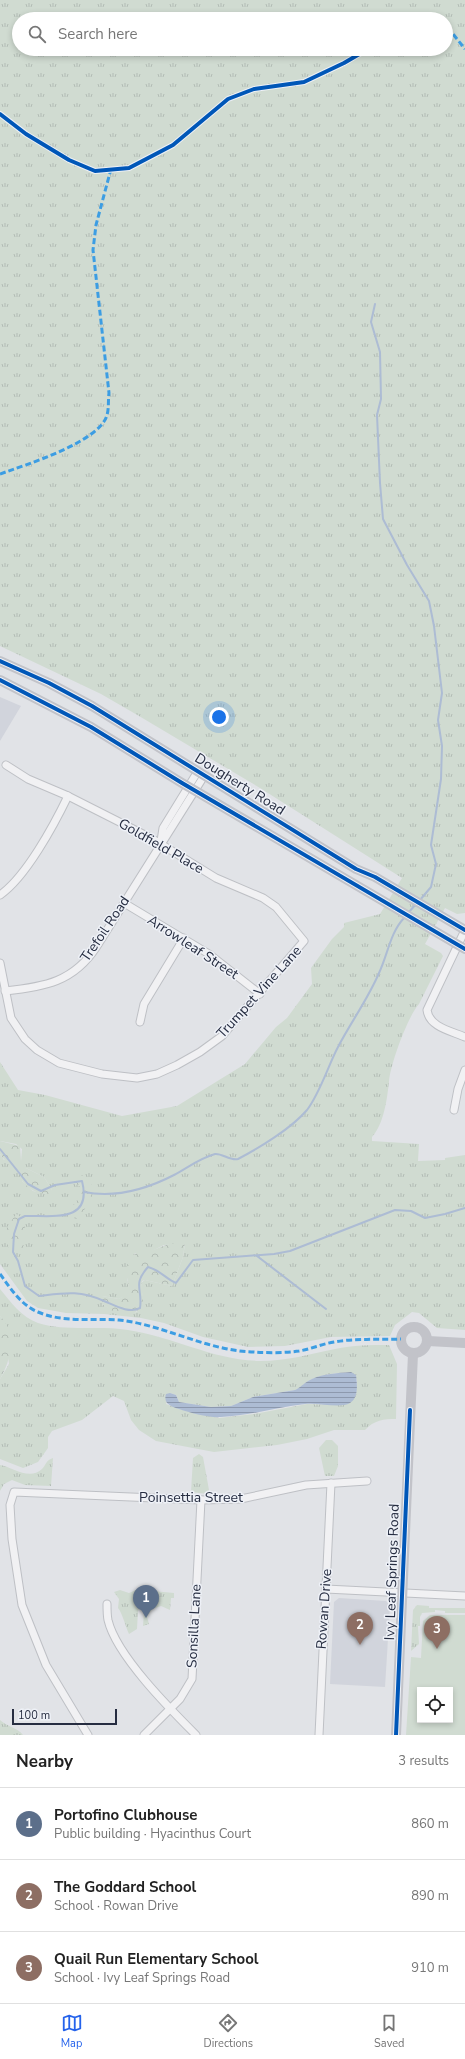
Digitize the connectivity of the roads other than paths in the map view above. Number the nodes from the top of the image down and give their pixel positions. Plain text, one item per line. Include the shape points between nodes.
1 (0, 661) edge
2 (0, 680) edge
3 (6, 765) dead end
4 (201, 773) junction
5 (192, 788) junction
6 (68, 796) junction
7 (160, 843) junction
8 (0, 894) edge
9 (124, 903) junction
10 (465, 930) edge
11 (184, 938) junction
12 (304, 941) joint
13 (462, 947) edge
14 (0, 963) edge
15 (5, 991) junction
16 (260, 994) junction
17 (140, 1022) dead end
18 (465, 1037) edge
19 (465, 1070) edge
20 (454, 1110) dead end
21 (428, 1341) junction
22 (465, 1343) edge
23 (413, 1354) junction
24 (368, 1481) dead end
25 (331, 1483) junction
26 (201, 1500) junction
27 (326, 1589) junction
28 (402, 1593) junction
29 (465, 1596) edge
30 (107, 1604) dead end
31 (171, 1709) junction
32 (88, 1735) edge
33 (144, 1735) edge
34 (196, 1735) edge
35 (319, 1735) edge
36 (396, 1735) edge

1 - 4 main road, Dougherty Road via 92,706
2 - 5 main road, Dougherty Road via 91,727
3 - 6 street, Goldfield Place via 28,780
4 - 5 street, Trefoil Road
4 - 10 main road, Dougherty Road via 356,869
5 - 7 street, Trefoil Road via 163,828
5 - 13 main road, Dougherty Road
6 - 7 street, Goldfield Place
6 - 8 street via 22,875
7 - 9 street, Trefoil Road
7 - 12 street, Goldfield Place via 216,878 263,898 276,908
9 - 11 street, Arrowleaf Street
9 - 15 street, Trefoil Road via 92,954 74,972 60,980 39,986
10 - 13 street
11 - 16 street, Arrowleaf Street
11 - 17 street via 144,1004
12 - 16 street, Trumpet Vine Lane
13 - 18 street via 427,1010 432,1023
14 - 15 street, Trumpet Vine Lane
15 - 16 street, Trumpet Vine Lane via 16,1028 25,1039 51,1059 102,1074 137,1078 157,1074 200,1052 222,1036
19 - 20 street
21 - 22 main road
21 - 23 main road via 423,1350
21 - 23 main road via 425,1333 419,1328 411,1327 404,1331 402,1346
23 - 28 main road, Ivy Leaf Springs Road
24 - 25 street, Poinsettia Street
25 - 26 street, Poinsettia Street via 306,1485 241,1499
25 - 27 street, Rowan Drive
26 - 31 street, Sonsilla Lane via 192,1679
26 - 32 street, Poinsettia Street via 14,1492 10,1505 12,1539 22,1605 46,1665
27 - 28 street
27 - 35 street, Rowan Drive
28 - 29 street
28 - 36 main road, Ivy Leaf Springs Road
30 - 31 street via 111,1628 124,1651 139,1674
31 - 33 street, Sonsilla Lane
31 - 34 street

